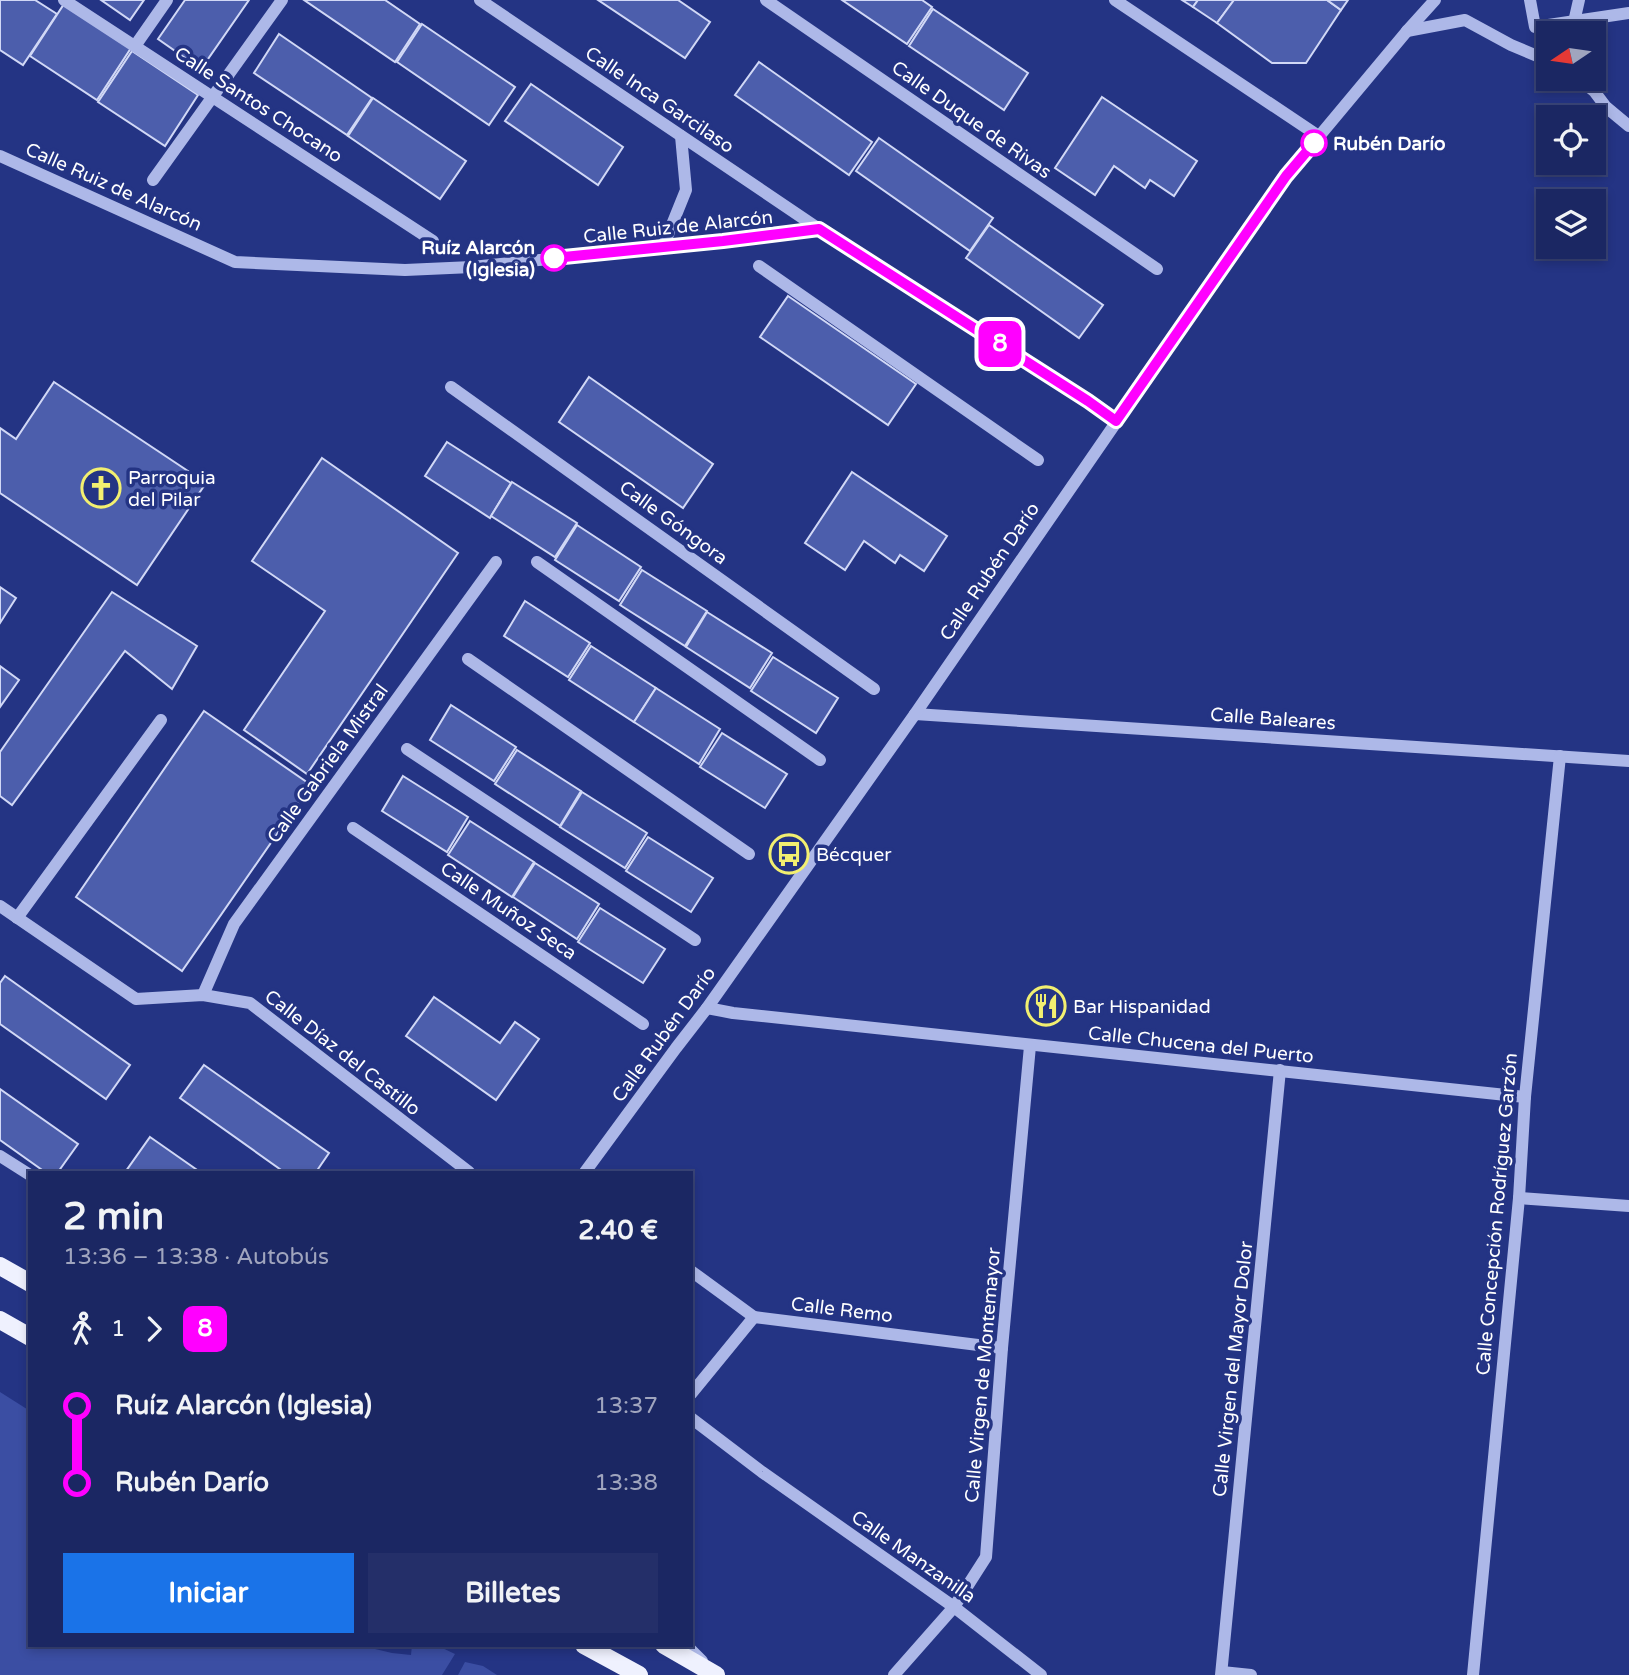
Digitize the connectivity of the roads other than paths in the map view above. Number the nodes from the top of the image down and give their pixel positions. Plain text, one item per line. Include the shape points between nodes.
1 (64, 0) edge
2 (167, 0) edge
3 (282, 0) edge
4 (480, 0) edge
5 (766, 0) edge
6 (1115, 0) edge
7 (1435, 0) edge
8 (1530, 0) edge
9 (1579, 0) edge
10 (1629, 13) edge
11 (1576, 21) edge
12 (1600, 21) edge
13 (1536, 27) edge
14 (1407, 31) junction
15 (135, 46) junction
16 (1536, 56) edge
17 (1596, 91) edge
18 (213, 97) junction
19 (1629, 126) edge
20 (681, 136) junction
21 (1320, 137) junction
22 (0, 156) edge
23 (153, 180) dead end
24 (819, 229) junction
25 (433, 241) dead end
26 (663, 247) junction
27 (759, 266) dead end
28 (1157, 269) dead end
29 (451, 387) dead end
30 (1116, 421) junction
31 (1038, 460) dead end
32 (496, 562) dead end
33 (537, 562) dead end
34 (468, 659) dead end
35 (874, 689) dead end
36 (915, 714) junction
37 (161, 720) dead end
38 (407, 748) dead end
39 (1560, 756) junction
40 (820, 760) dead end
41 (1629, 761) edge
42 (353, 828) dead end
43 (749, 854) dead end
44 (0, 906) edge
45 (17, 918) junction
46 (695, 940) dead end
47 (203, 995) junction
48 (707, 1008) junction
49 (643, 1024) dead end
50 (1030, 1046) junction
51 (1280, 1070) junction
52 (1525, 1097) junction
53 (0, 1156) edge
54 (468, 1171) edge
55 (587, 1171) edge
56 (28, 1174) edge
57 (1518, 1198) junction
58 (1629, 1206) edge
59 (0, 1266) edge
60 (693, 1272) edge
61 (28, 1282) edge
62 (754, 1317) junction
63 (0, 1320) edge
64 (28, 1336) edge
65 (1002, 1348) junction
66 (693, 1392) edge
67 (693, 1420) edge
68 (954, 1607) junction
69 (588, 1647) edge
70 (667, 1647) edge
71 (689, 1647) edge
72 (1221, 1673) edge
73 (639, 1675) edge
74 (715, 1675) edge
75 (894, 1675) edge
76 (1041, 1675) edge
77 (1251, 1675) edge
78 (1473, 1675) edge

1 - 15 street, Calle Santos Chocano
2 - 15 street
3 - 18 street
4 - 20 street, Calle Inca Garcilaso
5 - 28 street, Calle Duque de Rivas
6 - 21 street
7 - 14 street, Calle Rubén Darío
8 - 13 street
9 - 11 street
10 - 12 street
14 - 16 street via 1465,20
14 - 21 street, Calle Rubén Darío
15 - 18 street, Calle Santos Chocano
17 - 19 street via 1606,107
18 - 23 street
18 - 25 street, Calle Santos Chocano
20 - 24 street, Calle Inca Garcilaso
20 - 26 street via 686,190
21 - 30 street, Calle Rubén Darío via 1286,176
22 - 26 street, Calle Ruiz de Alarcón via 235,262 405,270
24 - 26 street, Calle Ruiz de Alarcón
24 - 30 street
27 - 31 street
29 - 35 street, Calle Góngora
30 - 36 street, Calle Rubén Darío
32 - 47 street, Calle Gabriela Mistral via 234,924
33 - 40 street
34 - 43 street
36 - 39 street, Calle Baleares
36 - 48 street, Calle Rubén Darío
37 - 45 street
38 - 46 street
39 - 41 street, Calle Baleares
39 - 52 street, Calle Concepción Rodríguez Garzón
42 - 49 street, Calle Muñoz Seca
44 - 45 street, Calle Díaz del Castillo
45 - 47 street, Calle Díaz del Castillo via 136,999
47 - 54 street, Calle Díaz del Castillo via 250,1003
48 - 50 street, Calle Chucena del Puerto
48 - 55 street, Calle Rubén Darío
50 - 51 street, Calle Chucena del Puerto
50 - 65 street, Calle Virgen de Montemayor
51 - 52 street, Calle Chucena del Puerto
51 - 72 street, Calle Virgen del Mayor Dolor
52 - 57 street, Calle Concepción Rodríguez Garzón
53 - 56 street
57 - 58 street
57 - 78 street, Calle Concepción Rodríguez Garzón
59 - 61 main road
60 - 62 street, Calle Remo
62 - 65 street, Calle Remo
62 - 66 street
63 - 64 main road
65 - 68 street, Calle Virgen de Montemayor via 986,1557
67 - 68 street, Calle Manzanilla
68 - 75 street, Calle Virgen de Montemayor
68 - 76 street, Calle Manzanilla
69 - 73 main road
70 - 74 main road
71 - 74 street
72 - 77 street

